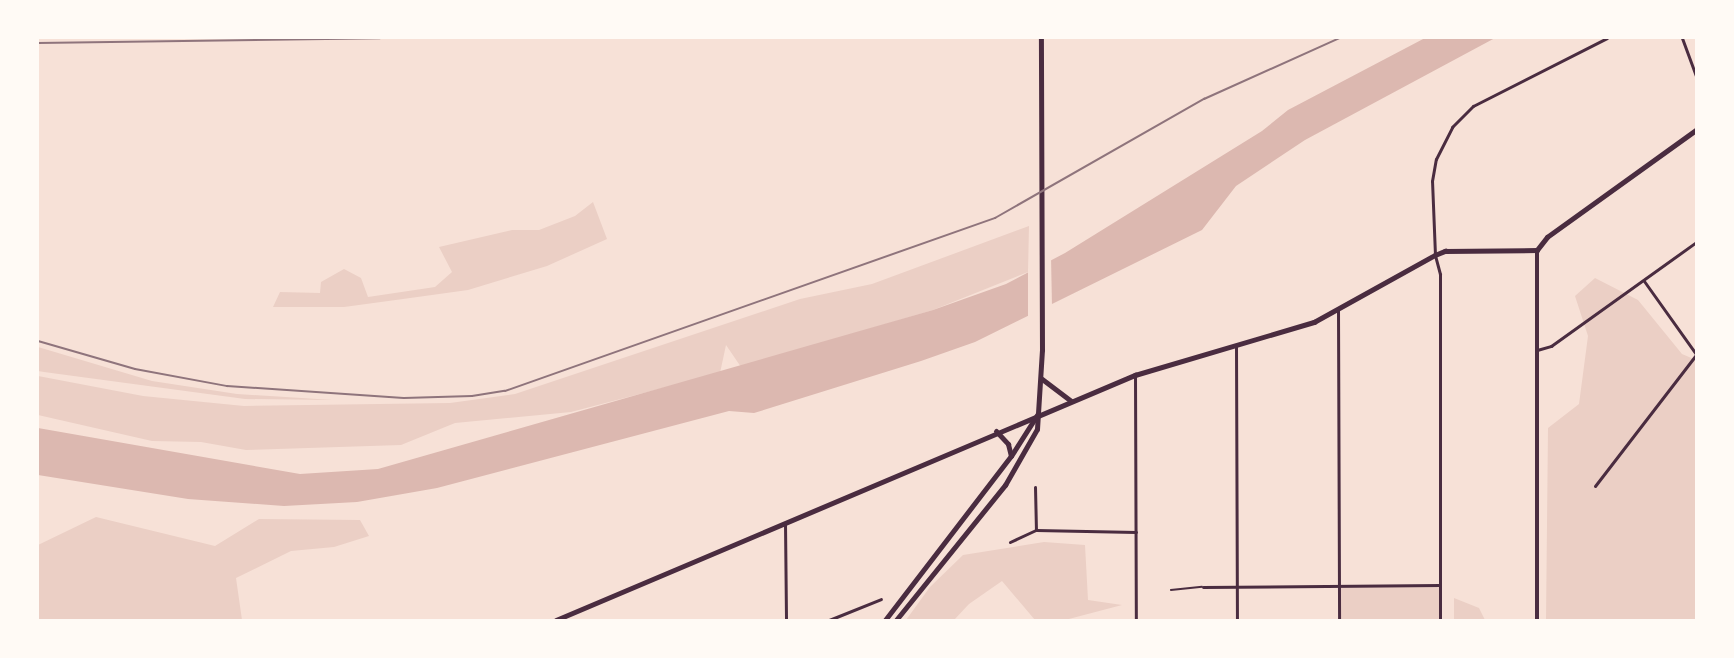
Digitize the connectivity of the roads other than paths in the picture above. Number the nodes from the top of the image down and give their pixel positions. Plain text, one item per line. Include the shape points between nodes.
1 (1041, 38) edge
2 (1607, 38) edge
3 (1683, 38) edge
4 (1696, 76) edge
5 (1696, 130) edge
6 (1696, 242) edge
7 (1537, 250) junction
8 (1435, 255) junction
9 (1644, 281) junction
10 (1338, 309) junction
11 (1236, 344) junction
12 (1537, 350) junction
13 (1696, 354) edge
14 (1135, 375) junction
15 (1042, 379) junction
16 (1071, 401) junction
17 (1038, 414) junction
18 (996, 431) junction
19 (1011, 456) junction
20 (1595, 486) dead end
21 (1035, 487) dead end
22 (785, 523) junction
23 (1036, 530) junction
24 (1136, 532) junction
25 (1010, 542) dead end
26 (1339, 585) junction
27 (1440, 585) junction
28 (1237, 586) junction
29 (1203, 587) joint
30 (1172, 590) dead end
31 (881, 599) dead end
32 (556, 621) edge
33 (786, 621) edge
34 (828, 621) edge
35 (885, 621) edge
36 (896, 621) edge
37 (1136, 621) edge
38 (1237, 621) edge
39 (1339, 621) edge
40 (1440, 621) edge
41 (1537, 621) edge

1 - 15 main road
2 - 8 street via 1473,106 1452,127 1438,152 1432,181
3 - 4 street
5 - 7 main road via 1547,237
6 - 9 street
7 - 8 main road via 1445,251
7 - 12 street
8 - 10 main road
8 - 27 street via 1440,274
9 - 12 street via 1551,346
9 - 13 street
10 - 11 main road via 1314,322
10 - 26 street
11 - 14 main road
11 - 28 street
12 - 41 street
13 - 20 street
14 - 16 main road
14 - 24 street
15 - 16 main road
15 - 17 main road
16 - 17 main road
17 - 18 main road
17 - 19 main road
17 - 36 main road via 1031,446 1019,465
18 - 19 main road via 1008,444
18 - 22 main road
19 - 35 main road
21 - 23 street
22 - 32 main road
22 - 33 street
23 - 24 street
23 - 25 street
24 - 37 street
26 - 27 street
26 - 28 street
26 - 39 street
27 - 40 street
28 - 29 street
28 - 38 street
29 - 30 lane
31 - 34 street

